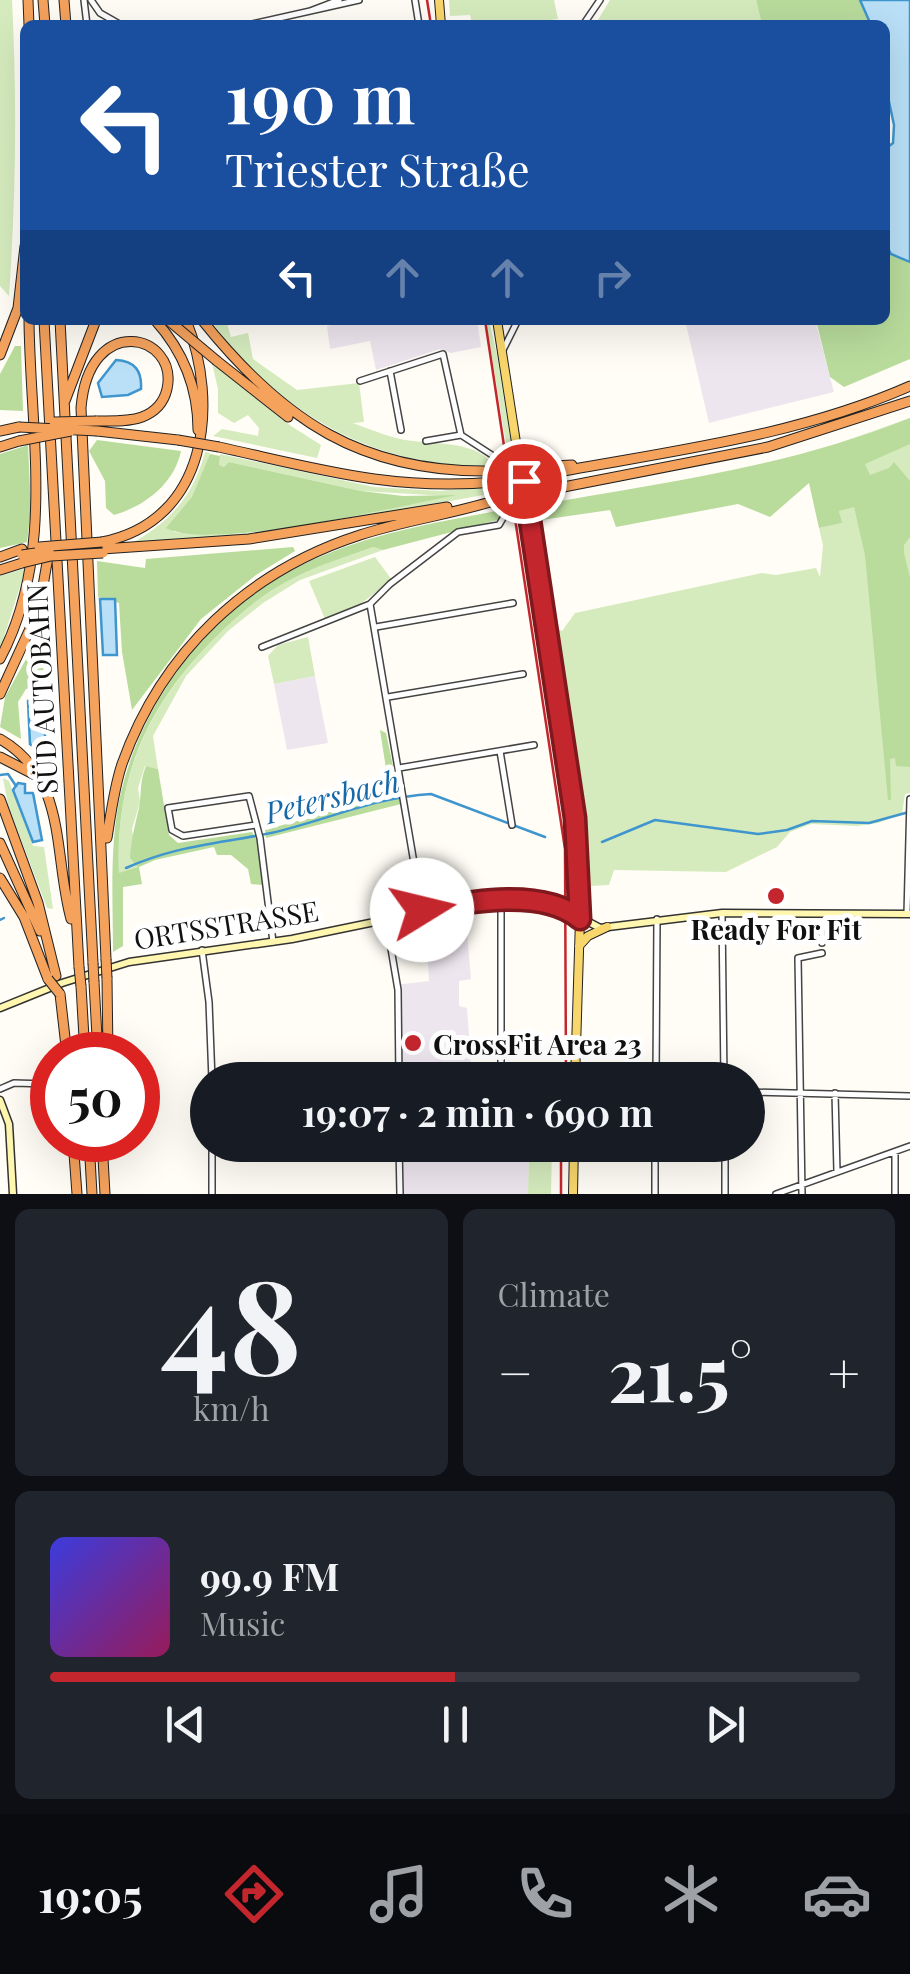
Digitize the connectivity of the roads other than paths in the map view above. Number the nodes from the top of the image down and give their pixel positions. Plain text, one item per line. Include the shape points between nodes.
1 (87, 0) edge
2 (339, 0) edge
3 (359, 0) edge
4 (308, 13) junction
5 (112, 20) edge
6 (273, 20) edge
7 (20, 290) edge
8 (29, 325) edge
9 (44, 325) edge
10 (60, 325) edge
11 (94, 325) edge
12 (159, 325) edge
13 (174, 325) edge
14 (188, 325) edge
15 (206, 325) edge
16 (501, 325) edge
17 (516, 325) edge
18 (503, 350) junction
19 (0, 355) edge
20 (390, 370) junction
21 (360, 381) dead end
22 (910, 386) edge
23 (910, 401) edge
24 (64, 404) junction
25 (41, 426) junction
26 (96, 426) junction
27 (0, 430) edge
28 (79, 430) junction
29 (401, 430) dead end
30 (461, 435) junction
31 (426, 441) dead end
32 (0, 447) edge
33 (604, 462) junction
34 (536, 471) junction
35 (190, 472) junction
36 (495, 475) junction
37 (500, 499) junction
38 (53, 504) junction
39 (102, 548) junction
40 (22, 555) junction
41 (0, 558) edge
42 (0, 570) edge
43 (370, 604) junction
44 (513, 604) dead end
45 (376, 626) junction
46 (262, 647) dead end
47 (0, 660) edge
48 (523, 674) dead end
49 (0, 694) edge
50 (388, 697) junction
51 (0, 739) edge
52 (534, 745) dead end
53 (500, 751) junction
54 (0, 757) edge
55 (399, 768) junction
56 (41, 778) junction
57 (0, 799) edge
58 (909, 802) edge
59 (908, 816) edge
60 (256, 825) junction
61 (512, 825) dead end
62 (0, 843) edge
63 (104, 851) junction
64 (0, 878) edge
65 (500, 901) junction
66 (422, 910) junction
67 (722, 914) junction
68 (909, 914) edge
69 (386, 918) junction
70 (580, 919) junction
71 (657, 919) junction
72 (607, 927) junction
73 (822, 930) dead end
74 (77, 941) junction
75 (273, 942) junction
76 (822, 943) dead end
77 (579, 946) junction
78 (202, 950) junction
79 (822, 953) dead end
80 (52, 977) junction
81 (0, 1008) edge
82 (64, 1032) edge
83 (84, 1032) edge
84 (97, 1032) edge
85 (108, 1032) edge
86 (211, 1062) edge
87 (399, 1062) edge
88 (501, 1062) edge
89 (576, 1062) edge
90 (656, 1062) edge
91 (724, 1062) edge
92 (30, 1083) edge
93 (0, 1089) edge
94 (765, 1092) edge
95 (801, 1093) junction
96 (835, 1094) junction
97 (910, 1096) edge
98 (0, 1100) edge
99 (910, 1146) edge
100 (895, 1152) junction
101 (75, 1162) edge
102 (91, 1162) edge
103 (103, 1162) edge
104 (212, 1162) edge
105 (400, 1162) edge
106 (574, 1162) edge
107 (656, 1162) edge
108 (725, 1162) edge
109 (837, 1172) junction
110 (802, 1185) junction
111 (13, 1194) edge
112 (77, 1194) edge
113 (92, 1194) edge
114 (105, 1194) edge
115 (212, 1194) edge
116 (400, 1194) edge
117 (573, 1194) edge
118 (655, 1194) edge
119 (725, 1194) edge
120 (776, 1194) edge
121 (802, 1194) edge
122 (895, 1194) edge

1 - 5 street
2 - 4 street
3 - 4 street
4 - 6 street
7 - 19 highway
8 - 47 highway via 34,544 21,608
9 - 38 highway, SÜD AUTOBAHN
10 - 24 highway, SÜD AUTOBAHN
11 - 24 highway
12 - 35 highway via 182,358 194,393 198,429
13 - 36 highway, bridge via 288,417 342,446 407,467
14 - 35 highway via 205,410
15 - 36 highway via 249,376 330,436 402,462
16 - 18 main road
17 - 18 street
18 - 70 main road via 575,818
20 - 21 street
20 - 29 street
20 - 30 street via 439,353 446,357
22 - 33 highway via 766,433
23 - 37 highway, bridge via 768,447
24 - 84 highway, SÜD AUTOBAHN, bridge
25 - 26 highway, bridge
25 - 27 highway, bridge
25 - 28 highway, bridge
26 - 28 highway, bridge
26 - 36 highway, bridge via 368,480 443,486
26 - 63 highway via 158,407 168,377 155,351 137,342 105,349 90,366 82,392
28 - 32 highway, bridge
30 - 31 street
30 - 43 street via 497,460 506,510 499,524 458,532
33 - 34 highway
33 - 34 highway
34 - 36 highway, bridge
35 - 39 highway via 157,516
37 - 39 highway via 294,534
37 - 63 highway via 319,550 268,577 213,620 158,688 136,729
38 - 49 highway via 39,609
38 - 74 highway, SÜD AUTOBAHN
39 - 40 highway, bridge
39 - 40 highway, bridge
40 - 41 highway
40 - 42 highway
43 - 45 street
43 - 46 street
44 - 45 street
45 - 50 street
48 - 50 street
50 - 55 street
51 - 56 highway
52 - 53 street
53 - 55 street
53 - 61 street
54 - 56 highway
55 - 66 street
56 - 74 highway via 55,814
57 - 80 highway via 34,892
58 - 59 street
59 - 68 street
60 - 60 street via 183,836 172,830 168,808 249,796
60 - 75 street
62 - 80 highway via 21,883
63 - 85 highway, bridge
64 - 80 highway
65 - 66 main road, ORTSSTRASSE
65 - 70 main road, ORTSSTRASSE via 557,905
65 - 88 street
66 - 69 main road, ORTSSTRASSE
67 - 68 main road
67 - 71 main road
67 - 91 street
69 - 75 main road, ORTSSTRASSE
69 - 87 street via 398,990
70 - 72 main road, ORTSSTRASSE
70 - 77 main road
71 - 72 main road
71 - 90 street
72 - 77 main road
73 - 76 street
74 - 83 highway, SÜD AUTOBAHN, bridge
75 - 78 main road, ORTSSTRASSE
77 - 89 main road
78 - 81 main road, ORTSSTRASSE via 115,965
78 - 86 street
79 - 95 street via 798,958
80 - 82 highway, bridge
92 - 93 street
94 - 95 street
95 - 96 street
95 - 110 street
96 - 97 street
96 - 109 street
98 - 111 main road via 9,1124
99 - 100 street
100 - 109 street
100 - 122 street
101 - 112 highway
102 - 113 highway
103 - 114 highway
104 - 115 street
105 - 116 street
106 - 117 main road
107 - 118 street
108 - 119 street
109 - 110 street
110 - 120 street
110 - 121 street

